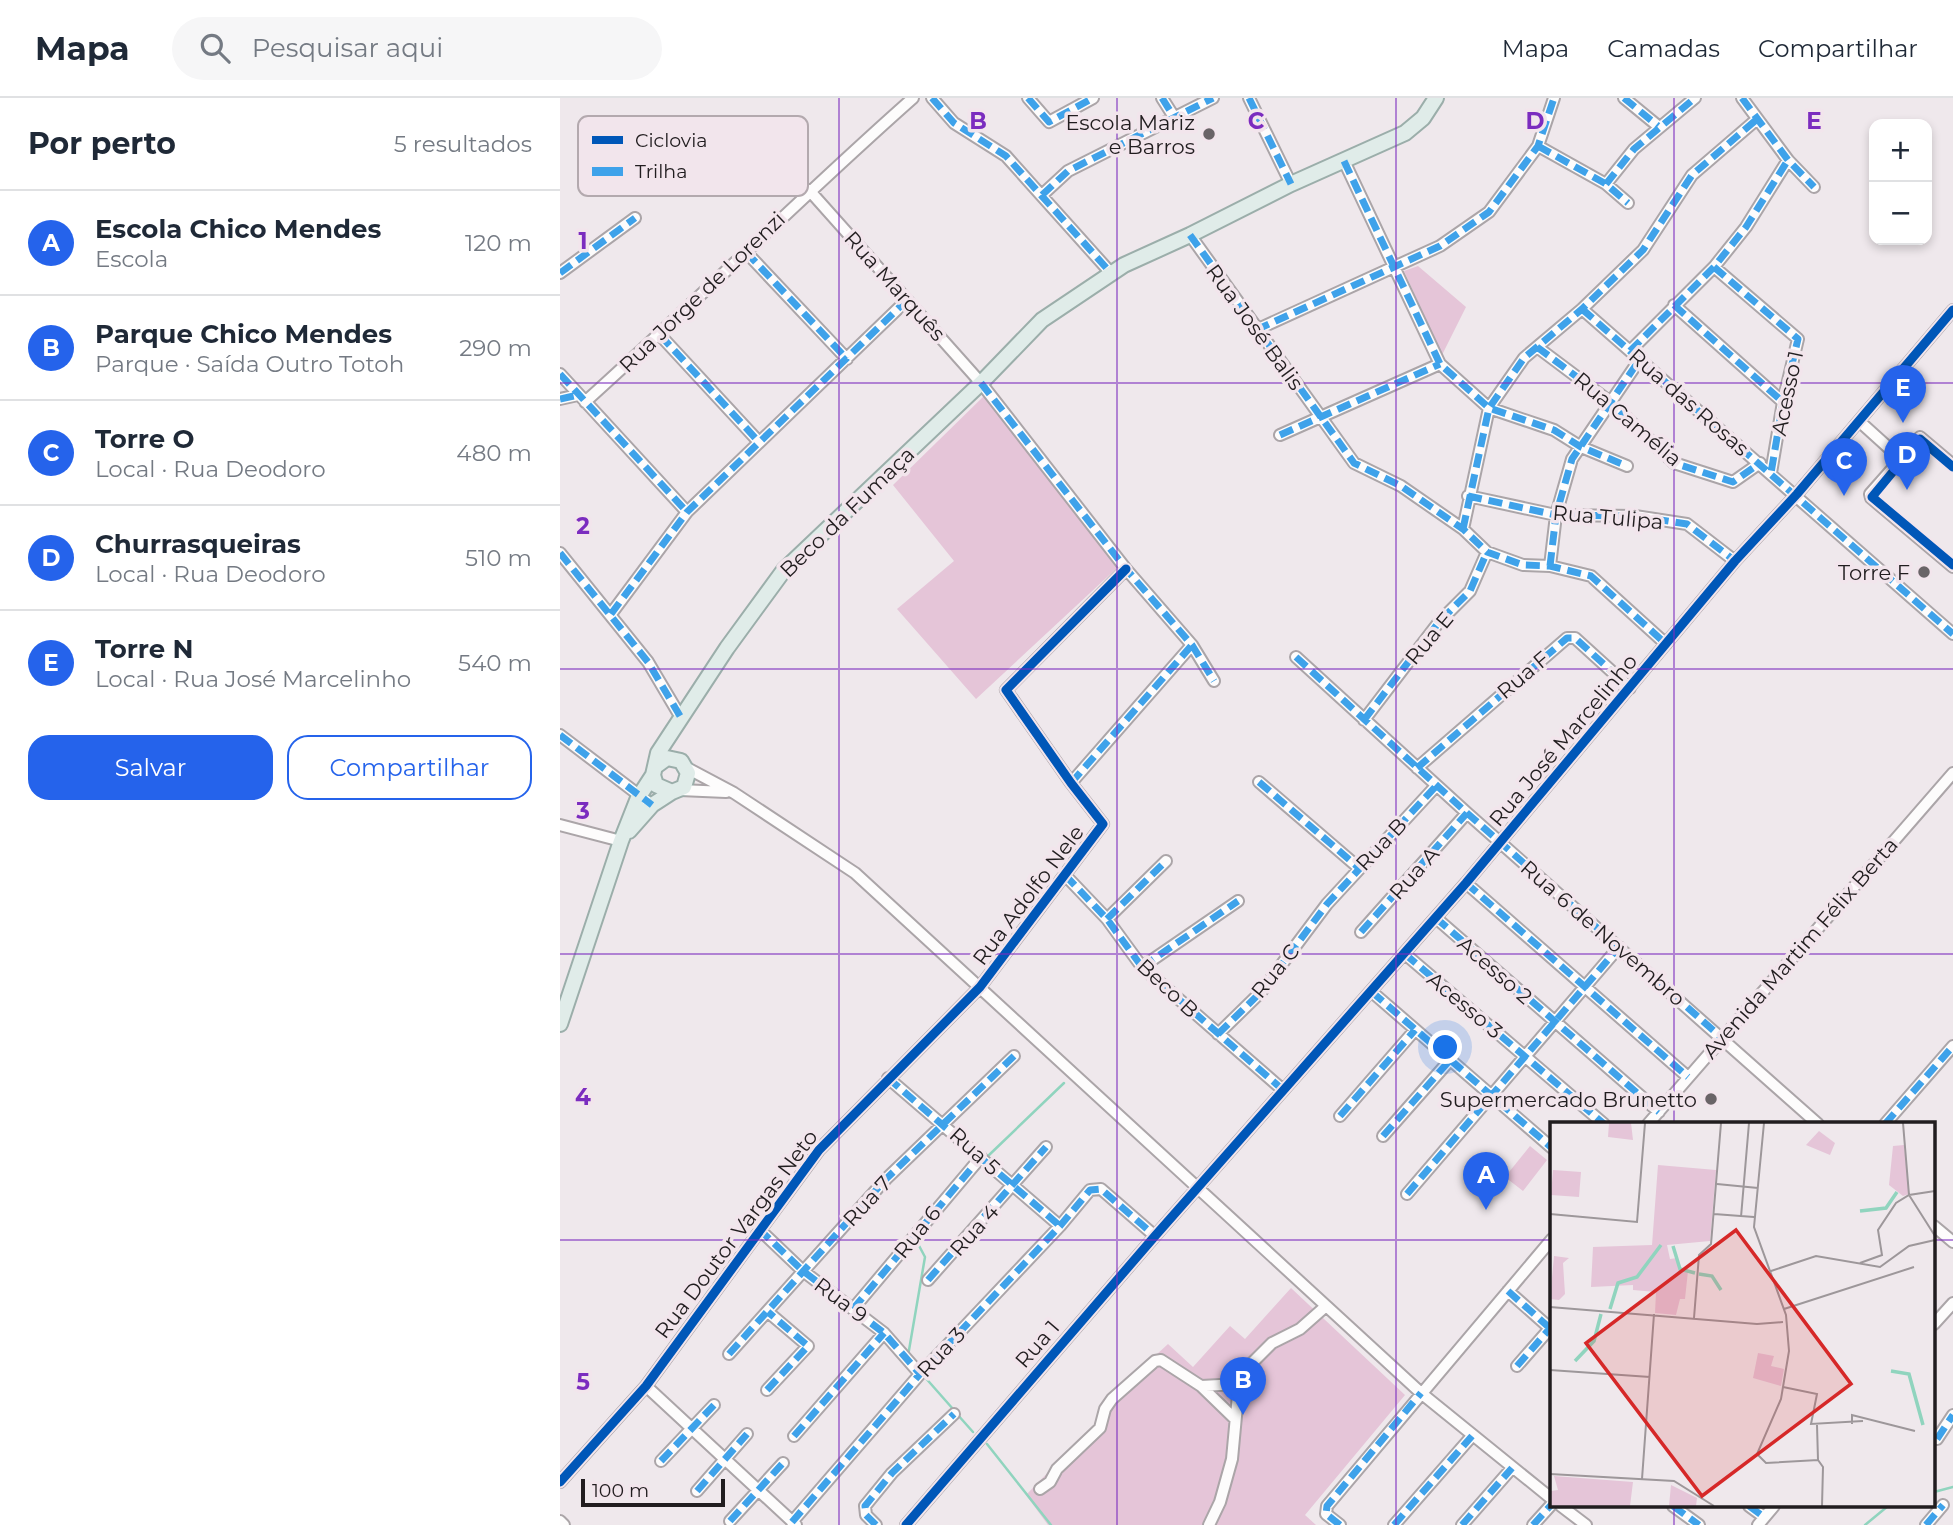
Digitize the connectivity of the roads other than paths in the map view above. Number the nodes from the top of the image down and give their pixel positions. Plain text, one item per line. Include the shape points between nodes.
1 (913, 98) edge
2 (932, 98) edge
3 (1028, 98) edge
4 (1093, 98) edge
5 (1162, 98) edge
6 (1213, 98) edge
7 (1249, 98) edge
8 (1436, 98) edge
9 (1554, 98) edge
10 (1624, 98) edge
11 (1695, 98) edge
12 (1742, 98) edge
13 (1174, 117) junction
14 (1756, 120) junction
15 (1658, 126) junction
16 (1538, 146) junction
17 (1788, 160) junction
18 (1344, 161) junction
19 (1290, 184) junction
20 (1606, 184) junction
21 (1814, 187) dead end
22 (809, 190) joint
23 (1042, 195) junction
24 (803, 196) edge
25 (1628, 204) dead end
26 (635, 218) dead end
27 (1190, 235) junction
28 (746, 252) junction
29 (1714, 267) junction
30 (1393, 268) junction
31 (1111, 272) junction
32 (560, 273) edge
33 (907, 300) junction
34 (1674, 305) junction
35 (1582, 309) junction
36 (1953, 310) edge
37 (1256, 330) junction
38 (660, 335) junction
39 (1537, 346) junction
40 (1630, 351) junction
41 (847, 359) junction
42 (1640, 359) junction
43 (1440, 364) junction
44 (560, 374) edge
45 (981, 383) junction
46 (582, 398) junction
47 (560, 399) edge
48 (1609, 401) junction
49 (1783, 402) junction
50 (1489, 408) junction
51 (1321, 418) junction
52 (1861, 419) junction
53 (1280, 435) dead end
54 (759, 442) junction
55 (1581, 447) junction
56 (1903, 456) junction
57 (1760, 463) junction
58 (1953, 465) edge
59 (1627, 466) dead end
60 (1771, 473) junction
61 (1797, 495) junction
62 (1468, 496) junction
63 (687, 512) junction
64 (1556, 514) junction
65 (1462, 528) junction
66 (1953, 550) edge
67 (1487, 552) junction
68 (560, 553) edge
69 (1735, 561) junction
70 (1949, 564) edge
71 (1550, 566) junction
72 (1126, 569) junction
73 (611, 614) junction
74 (1953, 634) edge
75 (1666, 644) junction
76 (1192, 645) junction
77 (1296, 657) dead end
78 (1214, 681) dead end
79 (1630, 688) junction
80 (679, 719) junction
81 (1364, 720) junction
82 (560, 735) edge
83 (682, 763) junction
84 (1417, 768) junction
85 (654, 770) junction
86 (1953, 773) edge
87 (1259, 782) dead end
88 (1071, 783) junction
89 (1436, 786) junction
90 (676, 791) junction
91 (734, 793) junction
92 (645, 802) junction
93 (1467, 813) junction
94 (560, 825) edge
95 (622, 839) junction
96 (1500, 843) junction
97 (1166, 861) dead end
98 (1359, 868) junction
99 (1065, 875) junction
100 (1466, 883) junction
101 (1238, 901) dead end
102 (1327, 904) joint
103 (1436, 918) junction
104 (1107, 919) junction
105 (1362, 932) dead end
106 (1619, 947) junction
107 (1405, 954) junction
108 (1142, 967) junction
109 (980, 987) junction
110 (1585, 987) junction
111 (1372, 992) junction
112 (1554, 1022) junction
113 (560, 1024) edge
114 (1415, 1030) junction
115 (1218, 1034) junction
116 (1722, 1038) junction
117 (1953, 1046) edge
118 (1014, 1056) dead end
119 (1525, 1056) junction
120 (1450, 1060) junction
121 (1688, 1077) junction
122 (888, 1078) junction
123 (1283, 1090) junction
124 (1490, 1095) junction
125 (1659, 1112) junction
126 (1340, 1116) dead end
127 (1602, 1122) edge
128 (1650, 1122) edge
129 (1816, 1122) edge
130 (1887, 1122) edge
131 (945, 1125) junction
132 (1383, 1136) dead end
133 (1550, 1146) edge
134 (1046, 1147) dead end
135 (981, 1157) junction
136 (1013, 1186) junction
137 (1197, 1188) junction
138 (1408, 1194) dead end
139 (1060, 1226) junction
140 (1936, 1228) edge
141 (759, 1229) junction
142 (1155, 1236) junction
143 (1550, 1241) edge
144 (1953, 1242) edge
145 (803, 1271) junction
146 (928, 1280) dead end
147 (1508, 1291) junction
148 (1953, 1303) edge
149 (1326, 1306) junction
150 (853, 1309) junction
151 (768, 1312) junction
152 (1936, 1322) edge
153 (1550, 1327) edge
154 (1550, 1329) edge
155 (884, 1333) junction
156 (729, 1354) dead end
157 (1517, 1366) dead end
158 (920, 1374) junction
159 (1239, 1384) junction
160 (646, 1386) junction
161 (1201, 1386) junction
162 (767, 1390) dead end
163 (1421, 1393) junction
164 (714, 1405) dead end
165 (954, 1415) dead end
166 (1953, 1415) edge
167 (1235, 1419) junction
168 (692, 1429) junction
169 (747, 1434) dead end
170 (794, 1436) dead end
171 (1472, 1436) junction
172 (1937, 1438) dead end
173 (725, 1459) junction
174 (662, 1461) dead end
175 (783, 1464) dead end
176 (1513, 1468) junction
177 (560, 1482) edge
178 (1040, 1489) dead end
179 (758, 1490) junction
180 (697, 1491) dead end
181 (1550, 1499) edge
182 (1550, 1504) edge
183 (1943, 1505) dead end
184 (1563, 1508) edge
185 (1581, 1508) edge
186 (1676, 1508) edge
187 (1573, 1516) junction
188 (560, 1521) edge
189 (730, 1521) dead end
190 (794, 1523) edge
191 (564, 1525) edge
192 (876, 1525) edge
193 (906, 1525) edge
194 (1209, 1525) edge
195 (1340, 1525) edge
196 (1394, 1525) edge
197 (1462, 1525) edge
198 (1533, 1525) edge
199 (1586, 1525) edge
200 (1699, 1525) edge
201 (1926, 1525) edge

1 - 22 street, Rua Jorge de Lorenzi
2 - 23 street via 954,123 1006,156
3 - 4 street via 1049,122
5 - 13 street
6 - 13 street
7 - 19 street
8 - 18 main road, Beco da Fumaça via 1423,118 1405,133
9 - 16 street
10 - 15 street
11 - 15 street
12 - 14 street
13 - 23 street via 1068,171
14 - 17 street
14 - 35 street via 1692,175 1643,250
15 - 20 street
16 - 20 street
16 - 30 street via 1489,212 1440,246
17 - 21 street
17 - 29 street via 1746,227
18 - 19 main road, Beco da Fumaça
18 - 30 street
19 - 27 main road, Beco da Fumaça
20 - 25 street
22 - 33 street, Rua Marquês
23 - 31 street
24 - 28 street, Rua Jorge de Lorenzi
26 - 32 street
27 - 31 main road, Beco da Fumaça
27 - 37 street, Rua José Balis
28 - 38 street, Rua Jorge de Lorenzi
28 - 41 street
29 - 34 street
29 - 49 street, Acesso 1 via 1798,340
30 - 37 street
30 - 43 street
31 - 45 main road, Beco da Fumaça via 1042,320
33 - 41 street
33 - 45 street, Rua Marquês
34 - 40 street
34 - 49 street
35 - 39 street
35 - 40 street, Rua das Rosas
36 - 52 street, Rua José Marcelinho
37 - 51 street, Rua José Balis
38 - 46 street, Rua Jorge de Lorenzi
38 - 54 street
39 - 48 street, Rua Camélia
39 - 50 street
40 - 42 street, Rua das Rosas
41 - 54 street
42 - 48 street
42 - 57 street, Rua das Rosas
43 - 50 street
43 - 51 street
44 - 46 street
45 - 72 street, Rua Marquês
45 - 80 main road, Beco da Fumaça via 784,570
46 - 47 street, Rua Jorge de Lorenzi
46 - 63 street
48 - 55 street
48 - 57 street, Rua Camélia via 1677,465 1733,482
49 - 60 street, Acesso 1
50 - 55 street via 1554,430
50 - 62 street
51 - 53 street
51 - 65 street, Rua José Balis via 1354,463 1401,486
52 - 56 street
52 - 61 street, Rua José Marcelinho
54 - 63 street
55 - 59 street
55 - 64 street via 1572,459
56 - 58 street via 1920,437
56 - 70 street via 1870,496
57 - 60 street, Rua das Rosas
60 - 61 street, Rua das Rosas
61 - 69 street, Rua José Marcelinho
61 - 74 street, Rua das Rosas
62 - 64 street, Rua Tulipa
62 - 65 street
63 - 73 street
64 - 69 street, Rua Tulipa via 1634,516 1687,524
64 - 71 street
65 - 67 street, Rua José Balis
66 - 70 street
67 - 71 street via 1523,565
67 - 81 street, Rua E via 1470,591 1439,622
68 - 73 street
69 - 75 street, Rua José Marcelinho
71 - 75 street via 1591,576
72 - 76 street, Rua Marquês
72 - 88 street, Rua Adolfo Nele via 1006,690
73 - 80 street via 648,662
75 - 79 street, Rua José Marcelinho
76 - 78 street, Rua Marquês
76 - 88 street
77 - 81 street, Rua 6 de Novembro
79 - 84 street, Rua F via 1575,638 1567,638
79 - 96 street, Rua José Marcelinho
80 - 83 main road
80 - 85 main road, Beco da Fumaça via 658,753
81 - 84 street, Rua 6 de Novembro
82 - 92 street
83 - 85 main road via 667,758
83 - 90 main road via 688,779
83 - 91 street
84 - 89 street, Rua 6 de Novembro
85 - 90 main road via 660,789
85 - 92 main road
86 - 116 street, Avenida Martim Félix Berta
87 - 98 street
88 - 99 street, Rua Adolfo Nele via 1103,824
89 - 93 street, Rua 6 de Novembro
89 - 98 street, Rua B
90 - 91 street
90 - 92 main road
91 - 109 street via 855,873
92 - 95 main road
93 - 96 street, Rua 6 de Novembro
93 - 105 street, Rua A
94 - 95 street
95 - 113 main road
96 - 100 street, Rua José Marcelinho
96 - 106 street, Rua 6 de Novembro
97 - 104 street
98 - 102 street, Rua B
99 - 104 street, Beco B
99 - 109 street, Rua Adolfo Nele
100 - 103 street, Rua José Marcelinho
100 - 110 street
101 - 108 street
102 - 115 street, Rua C via 1261,992
103 - 107 street, Rua José Marcelinho
103 - 112 street, Acesso 2
104 - 108 street, Beco B
106 - 110 street
106 - 116 street, Rua 6 de Novembro
107 - 111 street, Rua José Marcelinho
107 - 119 street, Acesso 3
108 - 115 street, Beco B
109 - 122 street, Rua Doutor Vargas Neto
109 - 137 street
110 - 112 street
110 - 121 street
111 - 114 street
111 - 123 street, Rua José Marcelinho
112 - 119 street
112 - 125 street, Acesso 2
114 - 120 street
114 - 126 street
115 - 123 street, Beco B
116 - 121 street, Avenida Martim Félix Berta
116 - 129 street, Rua 6 de Novembro
117 - 130 street
118 - 131 street, Rua 7
119 - 124 street
119 - 127 street, Acesso 3
120 - 124 street
120 - 132 street
121 - 125 street, Avenida Martim Félix Berta
122 - 131 street, Rua 5
122 - 141 street, Rua Doutor Vargas Neto via 819,1150
123 - 137 street, Rua José Marcelinho
124 - 133 street
124 - 138 street
125 - 128 street, Avenida Martim Félix Berta
131 - 135 street, Rua 5
131 - 145 street, Rua 7 via 886,1179
134 - 136 street, Rua 4
135 - 136 street, Rua 5
135 - 150 street, Rua 6
136 - 139 street, Rua 5
136 - 146 street, Rua 4
137 - 142 street, Rua 1
137 - 149 street
139 - 142 street, Rua 3 via 1096,1188
139 - 158 street, Rua 3
140 - 144 street
141 - 145 street, Rua 9
141 - 160 street, Rua Doutor Vargas Neto
142 - 193 street, Rua 1
143 - 147 street
145 - 150 street, Rua 9
145 - 151 street, Rua 7
147 - 153 street
147 - 163 street
148 - 152 street
149 - 159 street via 1300,1329 1272,1343
149 - 163 street
150 - 155 street, Rua 9
151 - 156 street, Rua 7
151 - 162 street via 808,1346
154 - 157 street
155 - 158 street, Rua 9
155 - 170 street
158 - 190 street, Rua 3
159 - 161 street
159 - 167 street
160 - 168 street
160 - 177 street, Rua Doutor Vargas Neto
161 - 167 street
161 - 178 street via 1168,1363 1155,1361 1112,1399 1095,1435
163 - 171 street
163 - 195 street via 1324,1511
164 - 168 street
165 - 192 street via 864,1506
166 - 172 street
167 - 194 street via 1232,1459
168 - 173 street
168 - 174 street
169 - 173 street
171 - 176 street
171 - 196 street
173 - 179 street
173 - 180 street
175 - 179 street
176 - 181 street
176 - 197 street
179 - 189 street
179 - 190 street
182 - 198 street
183 - 201 street
184 - 187 street
185 - 187 street
186 - 200 street
187 - 199 street
188 - 191 street

